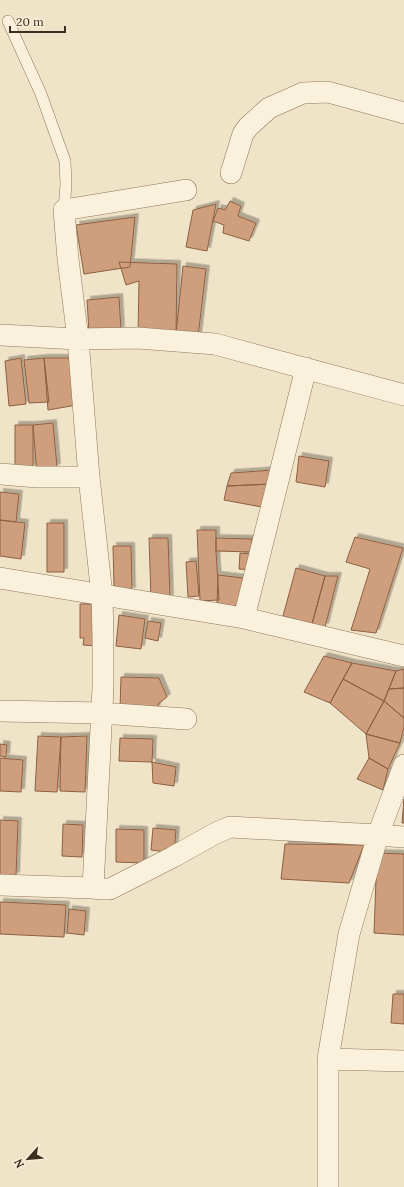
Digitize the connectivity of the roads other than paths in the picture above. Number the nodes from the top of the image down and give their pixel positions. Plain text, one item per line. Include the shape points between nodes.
1 (8, 21) dead end
2 (404, 113) edge
3 (231, 173) dead end
4 (186, 190) dead end
5 (64, 210) junction
6 (0, 335) edge
7 (78, 339) junction
8 (306, 368) junction
9 (404, 395) edge
10 (0, 474) edge
11 (89, 477) junction
12 (0, 578) edge
13 (102, 594) junction
14 (244, 618) junction
15 (404, 656) edge
16 (0, 711) edge
17 (101, 713) junction
18 (186, 720) dead end
19 (404, 765) edge
20 (378, 835) junction
21 (404, 837) edge
22 (0, 885) edge
23 (93, 888) junction
24 (328, 1059) junction
25 (404, 1061) edge
26 (328, 1187) edge

1 - 5 lane via 41,94 65,161
2 - 3 street via 328,92 303,93 269,108 248,127 243,134
4 - 5 street
5 - 7 street
6 - 7 street
7 - 8 street via 138,338 215,344
7 - 11 street
8 - 9 street
8 - 14 street
10 - 11 street
11 - 13 street
12 - 13 street
13 - 14 street
13 - 17 street
14 - 15 street
16 - 17 street
17 - 18 street
17 - 23 street
19 - 20 street
20 - 21 street
20 - 23 street via 230,827 110,888
20 - 24 street via 349,934
22 - 23 street
24 - 25 street
24 - 26 street

